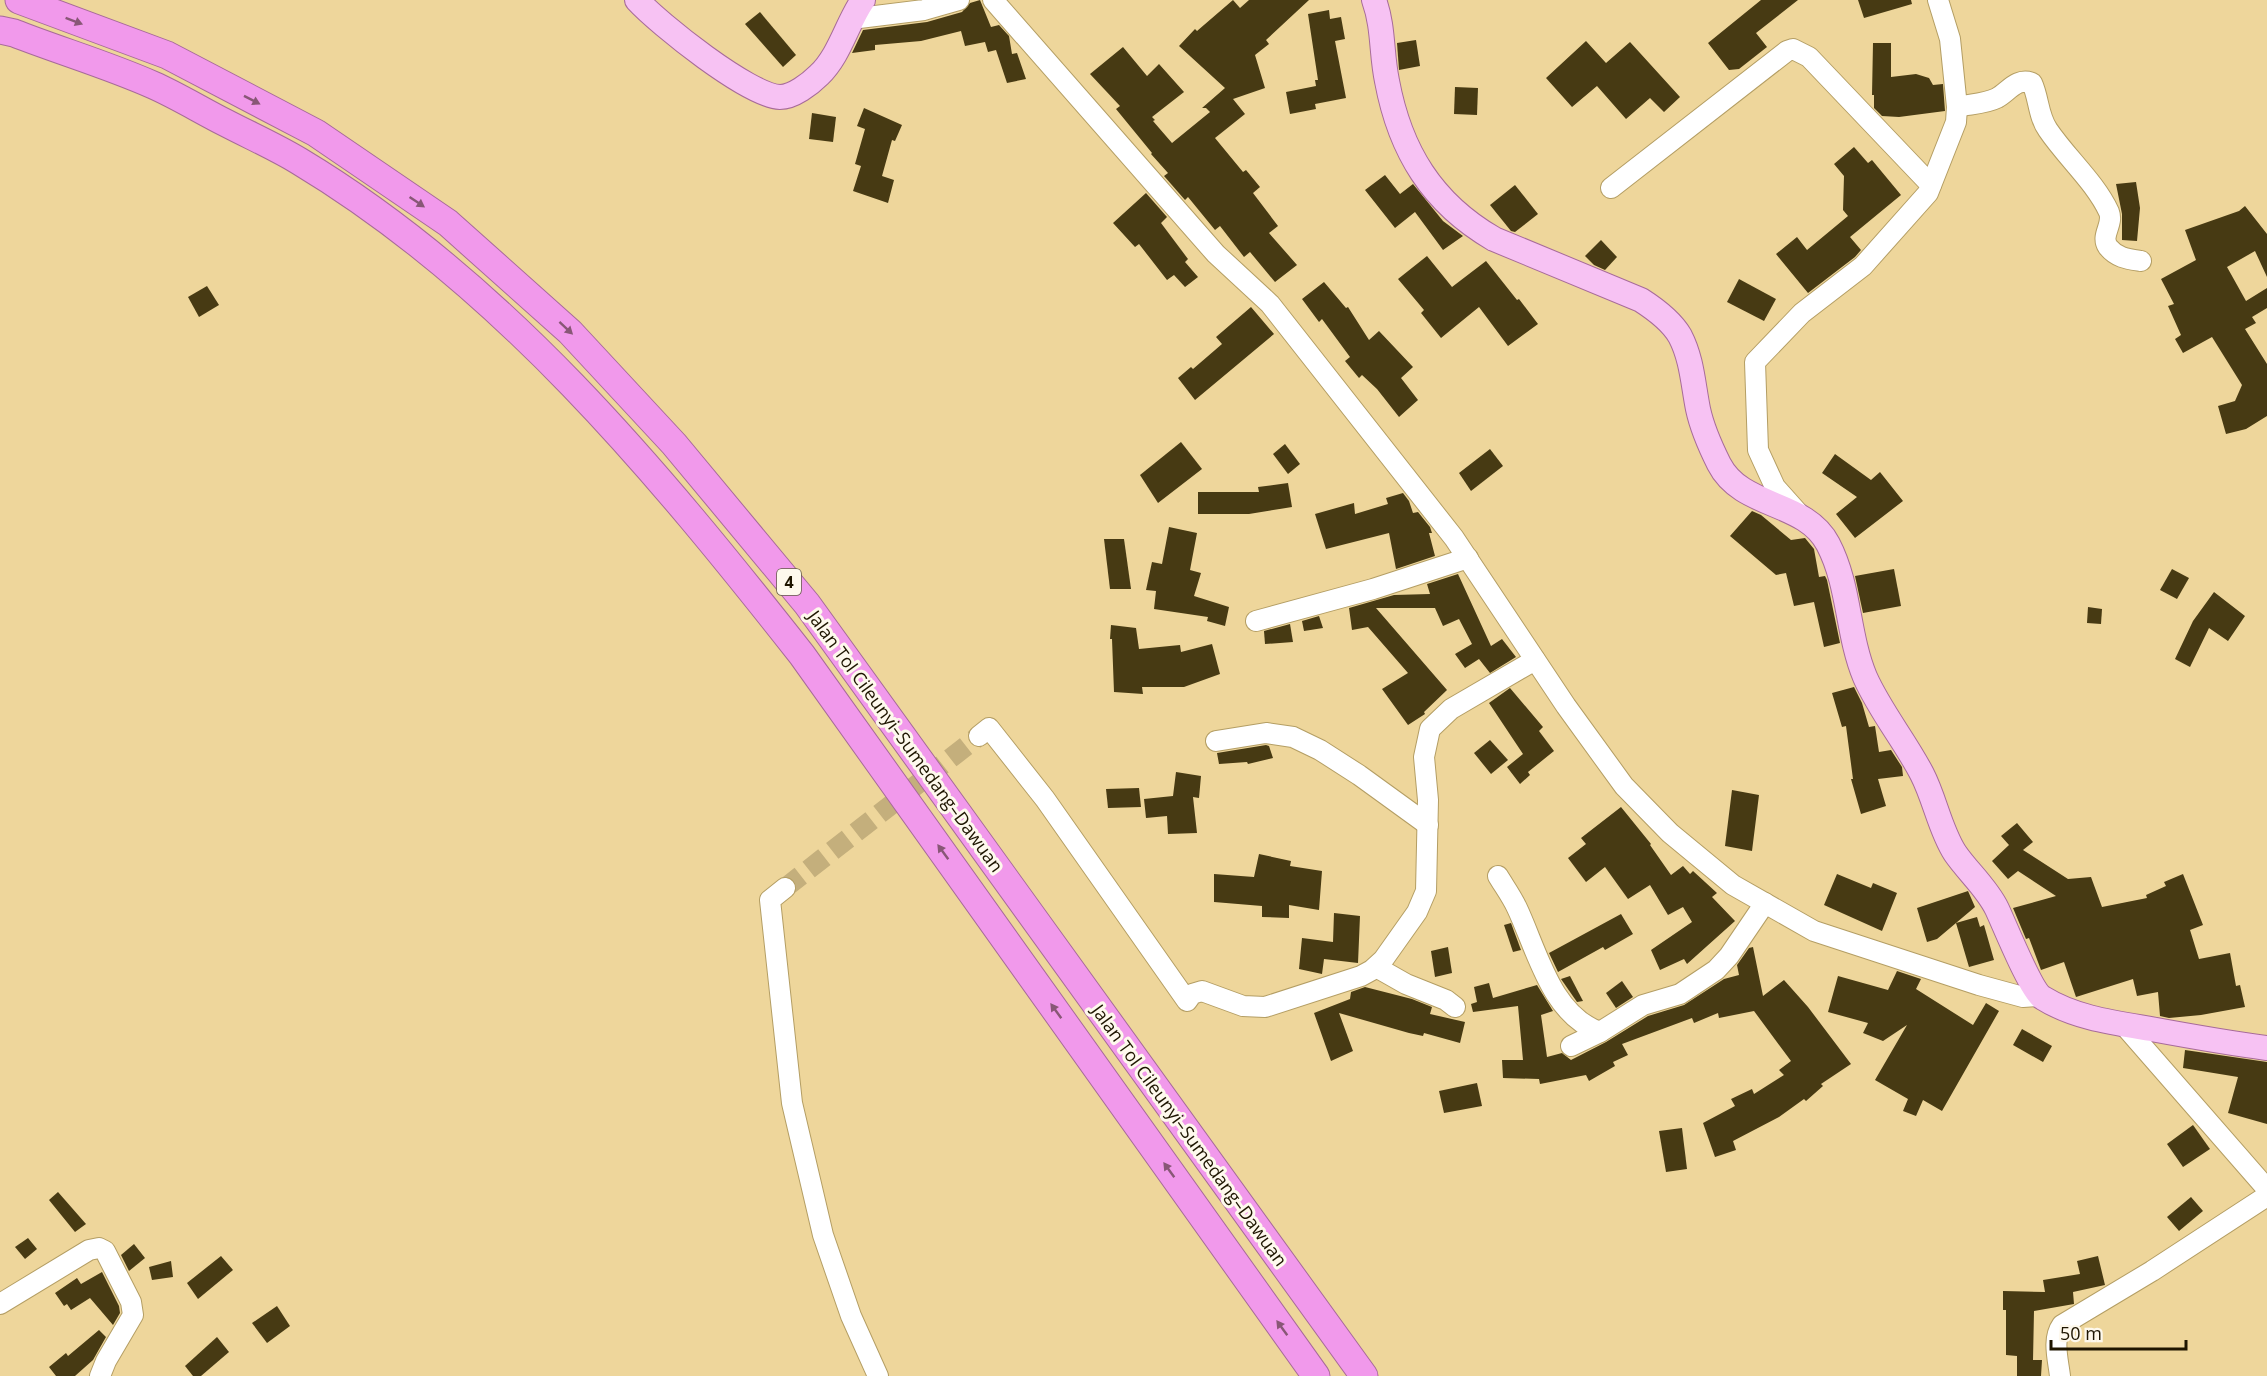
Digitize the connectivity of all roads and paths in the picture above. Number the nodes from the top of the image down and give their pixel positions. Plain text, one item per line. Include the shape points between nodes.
1 (19, 0) edge
2 (637, 0) edge
3 (959, 0) edge
4 (993, 0) edge
5 (1374, 0) edge
6 (1938, 0) edge
7 (857, 10) edge
8 (0, 30) edge
9 (1957, 107) junction
10 (1931, 185) junction
11 (1611, 188) dead end
12 (2141, 261) dead end
13 (1802, 517) junction
14 (1468, 558) junction
15 (1256, 621) dead end
16 (1535, 660) junction
17 (978, 736) dead end
18 (1216, 741) dead end
19 (1428, 825) junction
20 (1498, 876) dead end
21 (785, 888) tunnel mouth
22 (1765, 903) junction
23 (1376, 967) junction
24 (2039, 996) junction
25 (1455, 1007) dead end
26 (2123, 1024) junction
27 (1600, 1032) junction
28 (1571, 1046) dead end
29 (2267, 1048) edge
30 (2267, 1189) edge
31 (2267, 1196) edge
32 (0, 1304) edge
33 (100, 1376) edge
34 (878, 1376) edge
35 (1316, 1376) edge
36 (1364, 1376) edge
37 (2060, 1376) edge

1 -> 36 highway, Jalan Tol Cileunyi–Sumedang–Dawuan / 4 via 166,55 316,133 448,223 570,332 674,444 807,604
2 - 7 main road via 683,41 757,90 780,97 821,74
3 - 7 street via 924,9
4 - 14 street via 1216,254 1270,304
5 - 13 main road via 1396,120 1430,185 1446,204 1494,239 1654,308 1679,334 1705,432 1726,476 1746,492
6 - 9 street via 1950,39
35 -> 8 highway, Jalan Tol Cileunyi–Sumedang–Dawuan / 4 via 802,656 733,567 557,369 478,294 388,221 299,160 153,85
9 - 10 street via 1956,122
9 - 12 street via 1996,98 2018,83 2032,83 2047,128 2109,213 2107,246 2123,258
10 - 11 street via 1809,57 1793,49
10 - 13 street via 1863,266 1802,313 1755,362 1758,450 1775,488
13 - 24 main road via 1814,524 1827,541 1842,576 1858,656 1874,695 1920,771 1955,852 1992,900
14 - 15 street
14 - 16 street
16 - 19 street via 1434,723 1424,757
16 - 22 street via 1624,786 1670,834 1733,885
17 - 23 street via 989,728 1045,799 1187,1001 1196,992 1204,991 1244,1006 1265,1007 1342,983
18 - 19 street via 1266,733 1293,736 1359,775
19 - 23 street via 1426,891 1422,902
20 - 27 street via 1517,906 1547,979 1574,1016
21 - 34 street via 770,900 792,1103 824,1235 851,1316
22 - 24 street via 1814,931 1979,985 2023,997
22 - 27 street via 1716,970 1680,994 1643,1005
23 - 25 street
24 - 26 main road via 2092,1018
26 - 29 main road
26 - 30 street
27 - 28 street
31 - 37 street via 2062,1324 2056,1340
32 - 33 street via 89,1250 105,1251 134,1315

